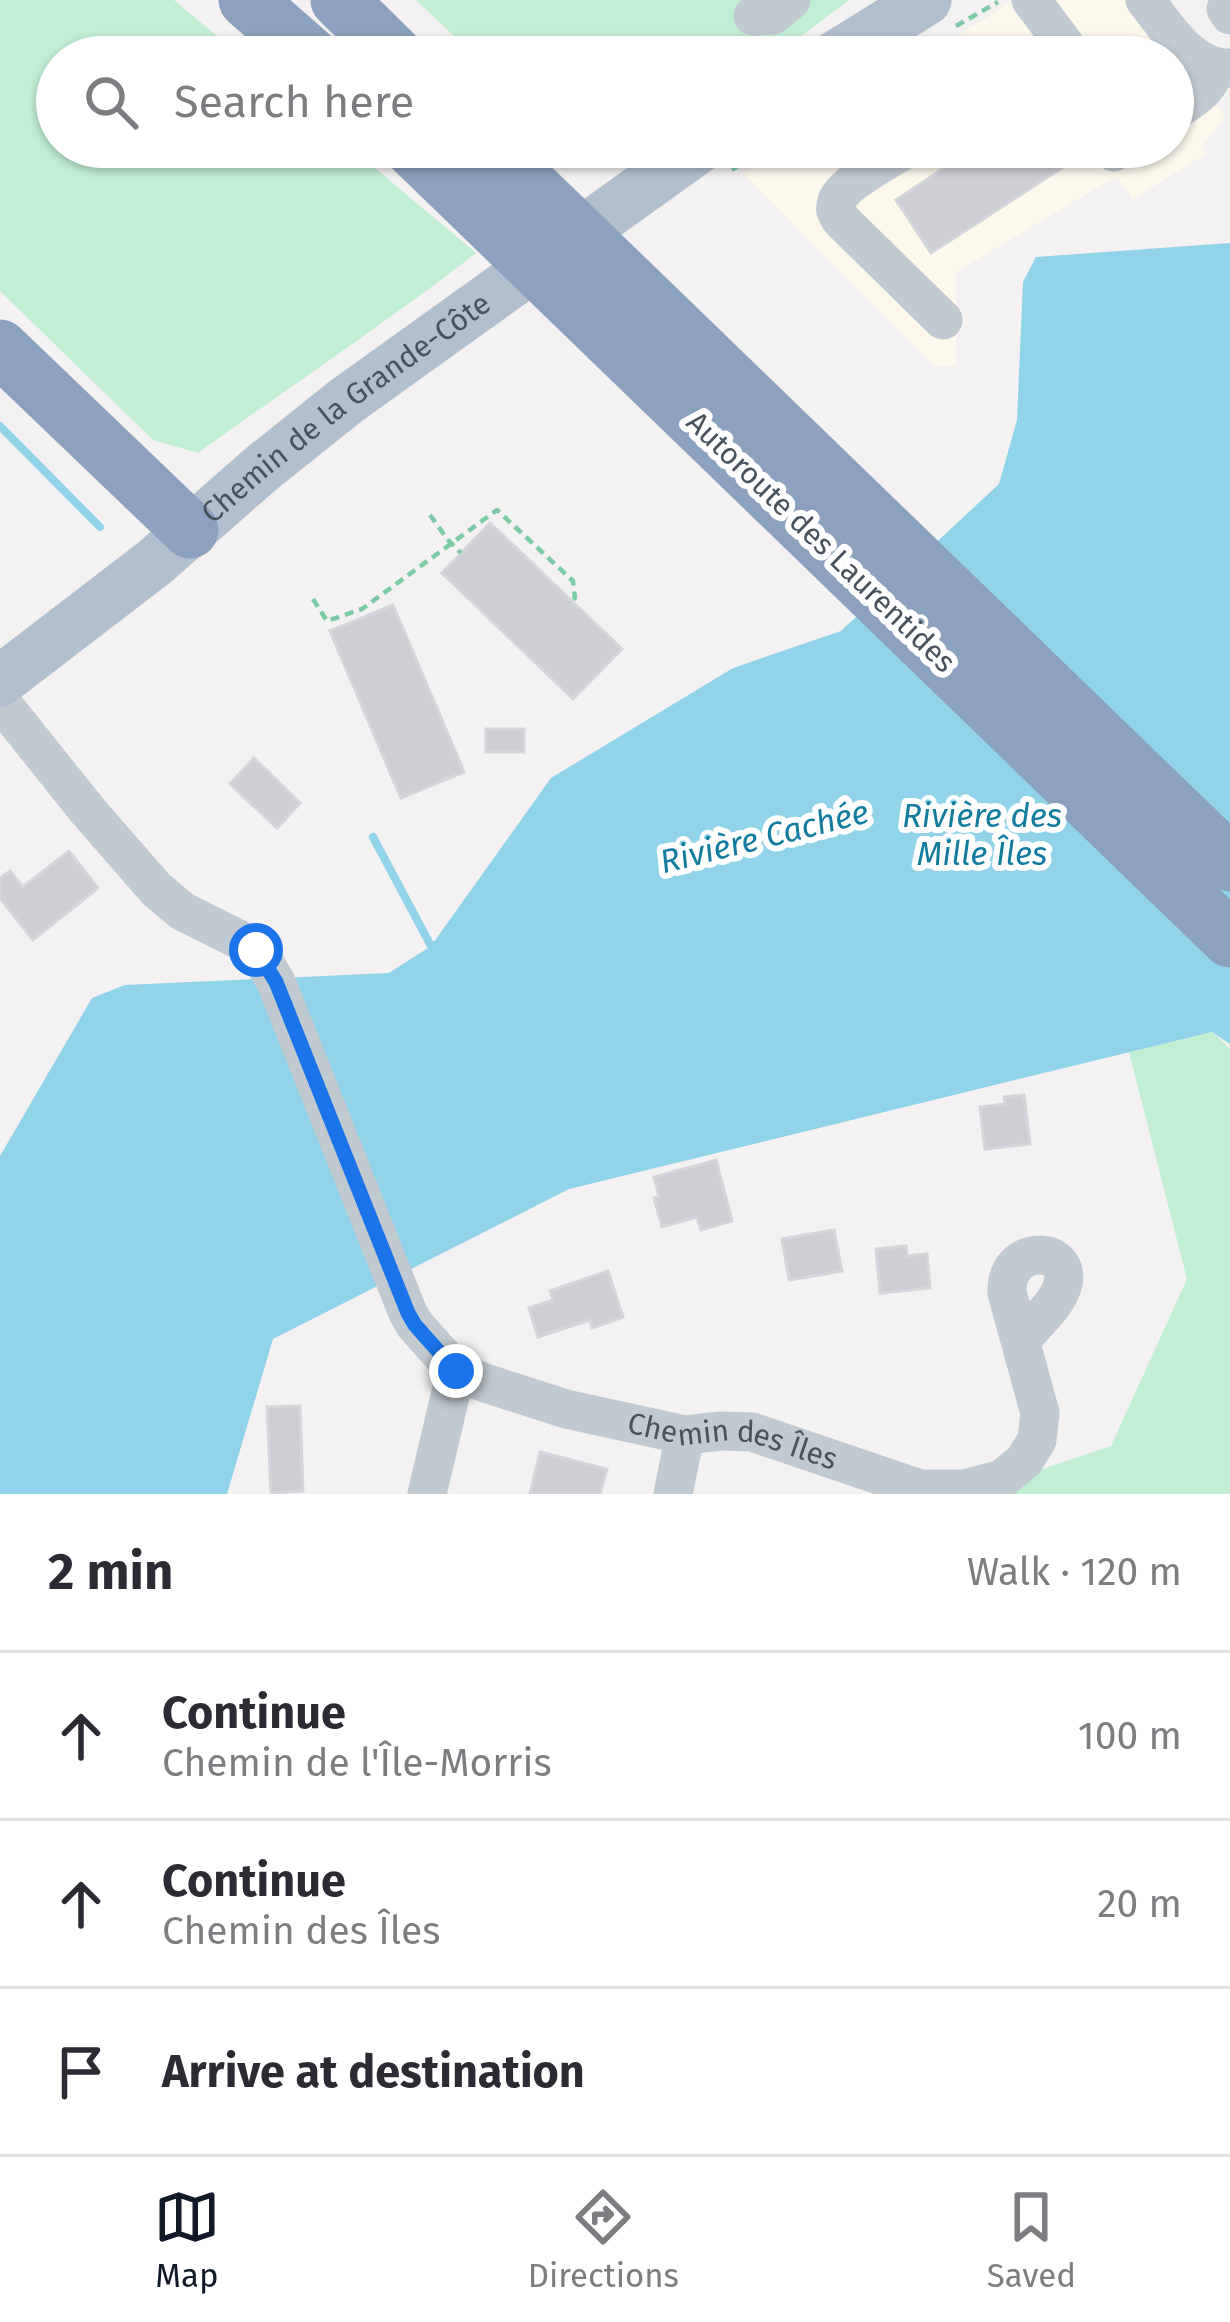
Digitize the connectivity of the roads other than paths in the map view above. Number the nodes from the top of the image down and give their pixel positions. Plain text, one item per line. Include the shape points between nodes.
1 (247, 0) edge
2 (339, 0) edge
3 (791, 0) edge
4 (926, 0) edge
5 (1031, 0) edge
6 (1145, 0) edge
7 (753, 16) dead end
8 (288, 36) edge
9 (376, 36) edge
10 (868, 36) edge
11 (1057, 36) edge
12 (1176, 36) edge
13 (1194, 56) edge
14 (1222, 68) edge
15 (1194, 97) edge
16 (435, 168) edge
17 (509, 168) edge
18 (670, 168) edge
19 (877, 168) edge
20 (943, 320) dead end
21 (0, 348) edge
22 (805, 489) junction
23 (190, 530) junction
24 (0, 680) edge
25 (0, 701) edge
26 (1230, 863) edge
27 (1230, 939) edge
28 (1021, 1340) dead end
29 (456, 1371) junction
30 (685, 1435) junction
31 (427, 1494) edge
32 (673, 1494) edge

1 - 8 highway
2 - 9 highway
3 - 7 street via 773,15
4 - 10 main road
5 - 11 street
6 - 12 street
13 - 14 street
14 - 15 street
16 - 22 highway, Autoroute des Laurentides
17 - 22 highway, Autoroute des Laurentides
18 - 23 main road, Chemin de la Grande-Côte via 287,448
19 - 20 street via 847,188 836,211
21 - 23 highway
22 - 26 highway, Autoroute des Laurentides
22 - 27 highway, Autoroute des Laurentides
23 - 24 main road, Chemin de la Grande-Côte
25 - 29 street, Chemin des Îles via 156,889 261,957 408,1313
28 - 30 street, Chemin des Îles via 1040,1413 1037,1440 1002,1479 920,1489 752,1432
29 - 30 street, Chemin des Îles via 566,1409
29 - 31 street
30 - 32 street

